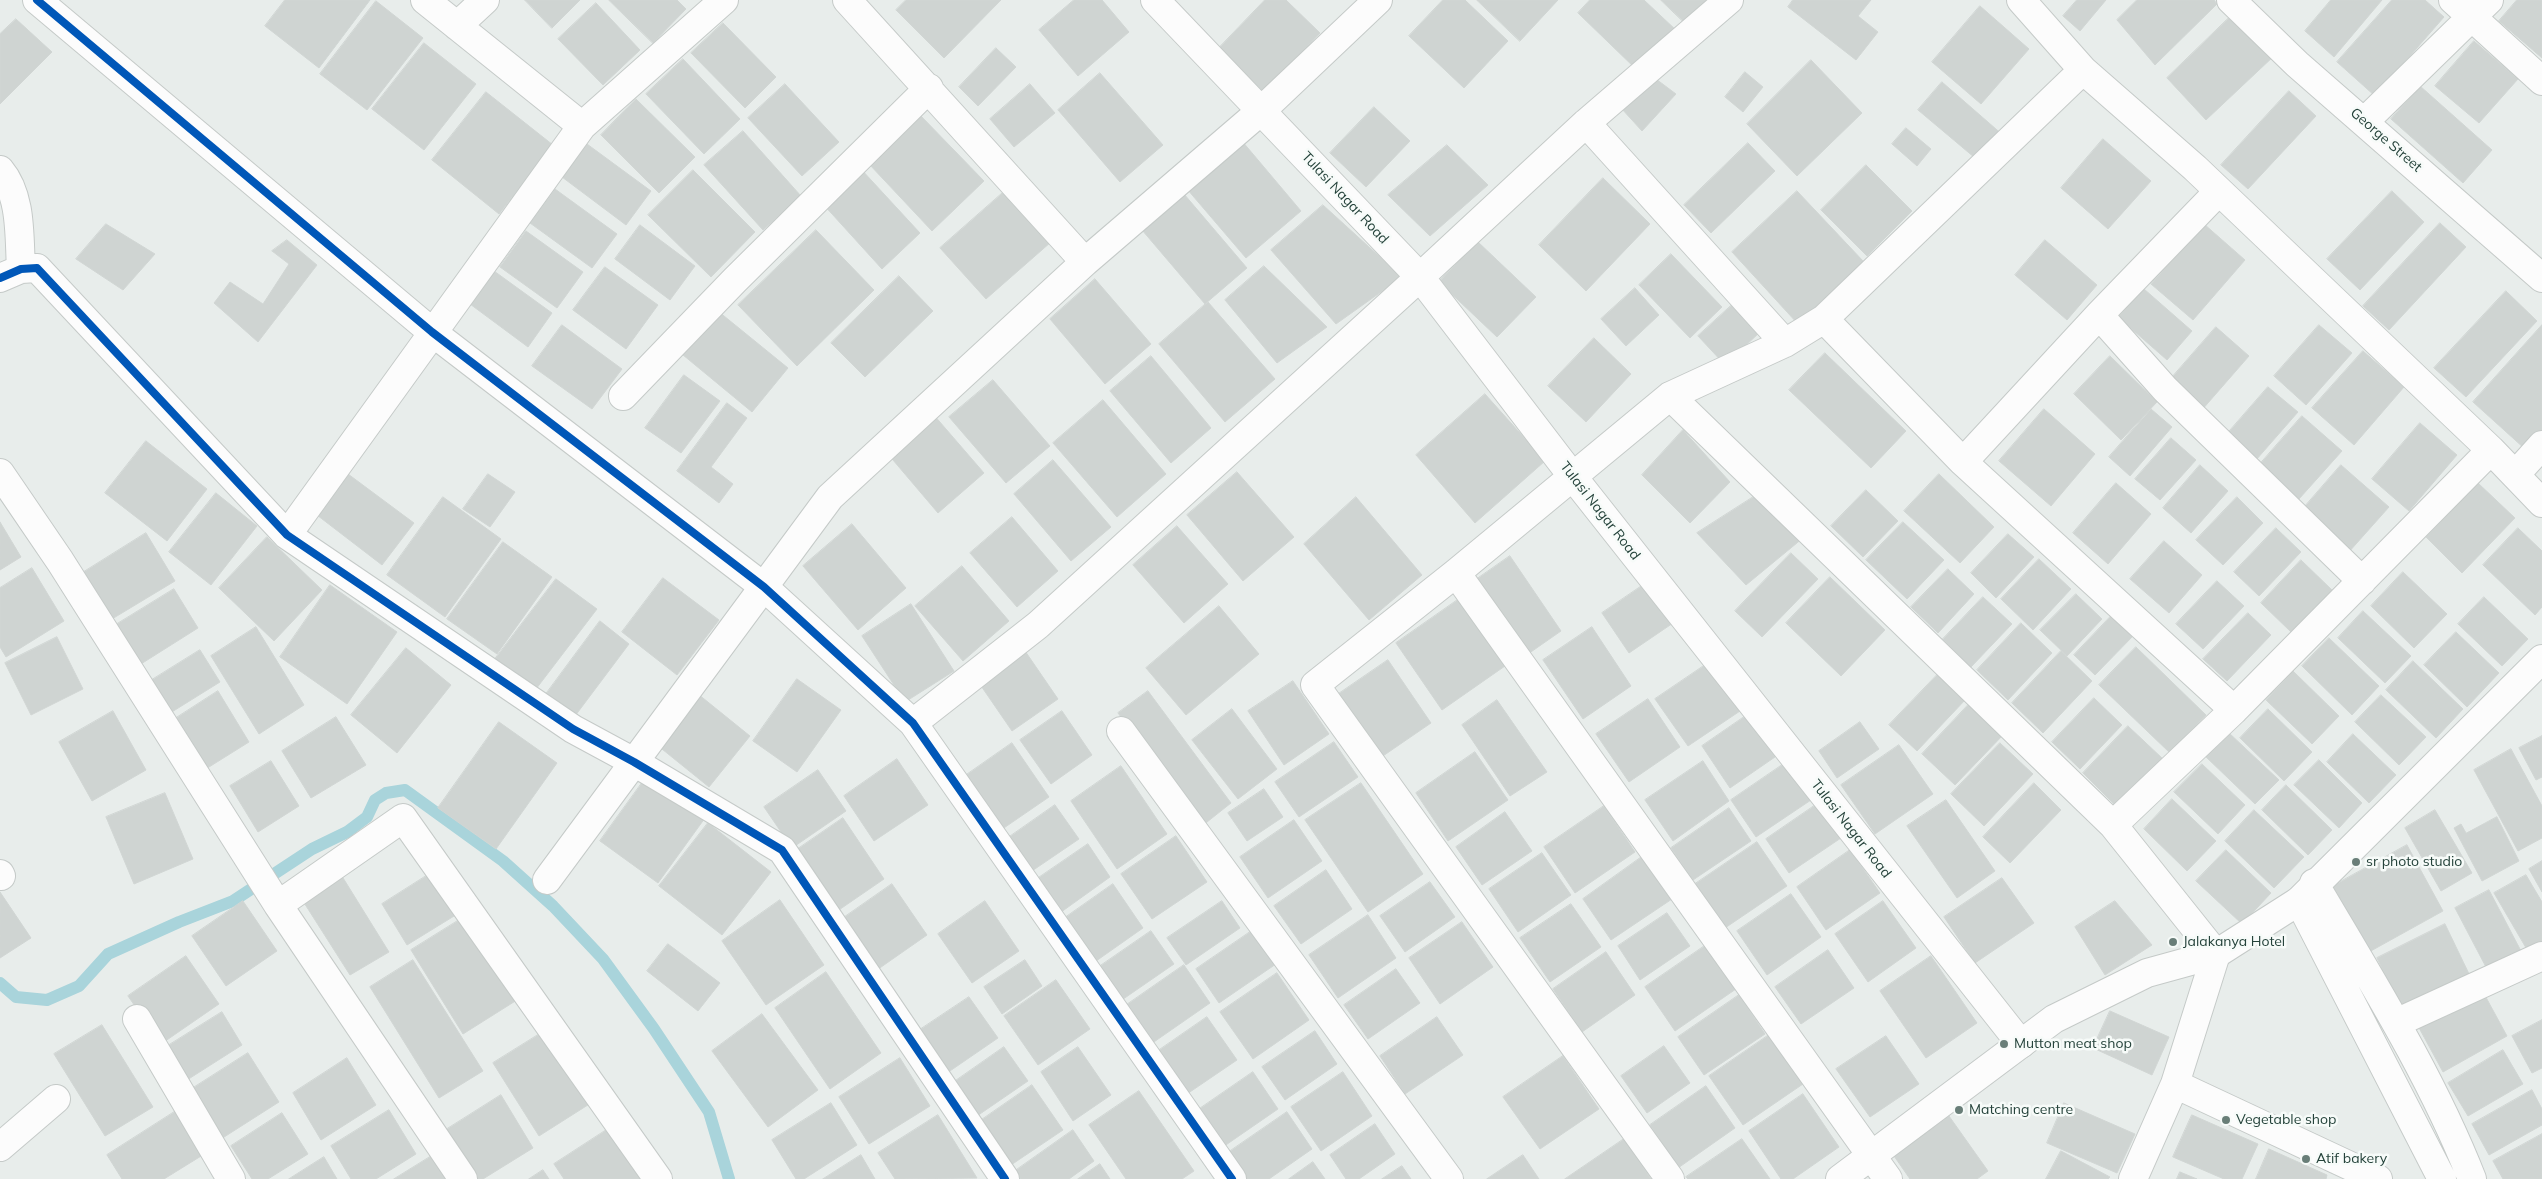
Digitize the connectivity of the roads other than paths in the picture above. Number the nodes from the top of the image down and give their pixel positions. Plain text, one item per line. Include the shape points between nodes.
1 (37, 0) edge
2 (424, 0) edge
3 (485, 0) edge
4 (724, 0) edge
5 (847, 0) edge
6 (1155, 0) edge
7 (1378, 0) edge
8 (1729, 0) edge
9 (2021, 0) edge
10 (2231, 0) edge
11 (2471, 6) edge
12 (66, 9) edge
13 (457, 26) junction
14 (2083, 70) junction
15 (2542, 81) edge
16 (929, 88) junction
17 (1262, 110) junction
18 (2365, 121) junction
19 (1586, 123) junction
20 (582, 126) junction
21 (0, 170) edge
22 (2218, 192) junction
23 (1085, 262) junction
24 (11, 273) edge
25 (1420, 277) junction
26 (2542, 278) edge
27 (2099, 315) junction
28 (1824, 318) junction
29 (432, 332) junction
30 (1785, 343) junction
31 (623, 396) dead end
32 (1670, 396) junction
33 (2542, 445) edge
34 (2491, 450) junction
35 (1963, 462) junction
36 (0, 473) edge
37 (2515, 475) junction
38 (1573, 477) junction
39 (2542, 503) edge
40 (286, 535) junction
41 (1456, 573) junction
42 (2362, 581) junction
43 (764, 587) junction
44 (2542, 659) edge
45 (2234, 710) junction
46 (913, 723) junction
47 (1121, 732) dead end
48 (634, 762) junction
49 (2113, 825) junction
50 (548, 880) dead end
51 (2307, 892) junction
52 (276, 901) junction
53 (2216, 954) junction
54 (2542, 956) edge
55 (137, 1019) dead end
56 (2396, 1023) junction
57 (2021, 1044) junction
58 (2175, 1084) junction
59 (56, 1099) dead end
60 (0, 1147) edge
61 (1870, 1157) junction
62 (2347, 1173) edge
63 (231, 1179) edge
64 (463, 1179) edge
65 (658, 1179) edge
66 (1005, 1179) edge
67 (1232, 1179) edge
68 (1449, 1179) edge
69 (1670, 1179) edge
70 (1840, 1179) edge
71 (1888, 1179) edge
72 (2133, 1179) edge
73 (2378, 1179) edge
74 (2442, 1179) edge
75 (2472, 1179) edge

1 - 12 street
2 - 13 street
3 - 13 street
4 - 20 street
5 - 16 street
6 - 17 street, Tulasi Nagar Road
7 - 17 street
8 - 19 street
9 - 14 street
10 - 18 street, George Street via 2297,64
11 - 15 street
11 - 18 street
12 - 29 street
13 - 20 street
14 - 22 street
14 - 28 street
16 - 23 street
16 - 31 street
17 - 23 street
17 - 25 street, Tulasi Nagar Road
18 - 26 street, George Street
19 - 25 street
19 - 30 street
20 - 29 street
21 - 24 street via 16,203
22 - 27 street
22 - 34 street
23 - 43 street via 830,498
24 - 40 street via 37,268
25 - 38 street, Tulasi Nagar Road
25 - 46 street via 1038,625
27 - 35 street
27 - 42 street via 2165,389
28 - 30 street
28 - 35 street
29 - 40 street
29 - 43 street
30 - 32 street
32 - 38 street
32 - 49 street
33 - 37 street
34 - 37 street
34 - 42 street
35 - 45 street
36 - 52 street via 60,561
37 - 39 street
38 - 41 street
38 - 57 street, Tulasi Nagar Road
40 - 48 street via 573,729
41 - 61 street
41 - 69 street via 1315,685
42 - 45 street
43 - 46 street
43 - 48 street
44 - 51 street
45 - 49 street
46 - 67 street
47 - 68 street
48 - 50 street
48 - 66 street via 782,850
49 - 53 street
51 - 53 street
51 - 56 street
51 - 74 street
52 - 64 street
52 - 65 street via 403,818
53 - 57 street via 2147,973 2054,1019
53 - 58 street
54 - 56 street
55 - 63 street
56 - 75 street via 2454,1133
57 - 61 street
58 - 62 street
58 - 72 street
59 - 60 street
61 - 70 street
61 - 71 street
62 - 73 street

